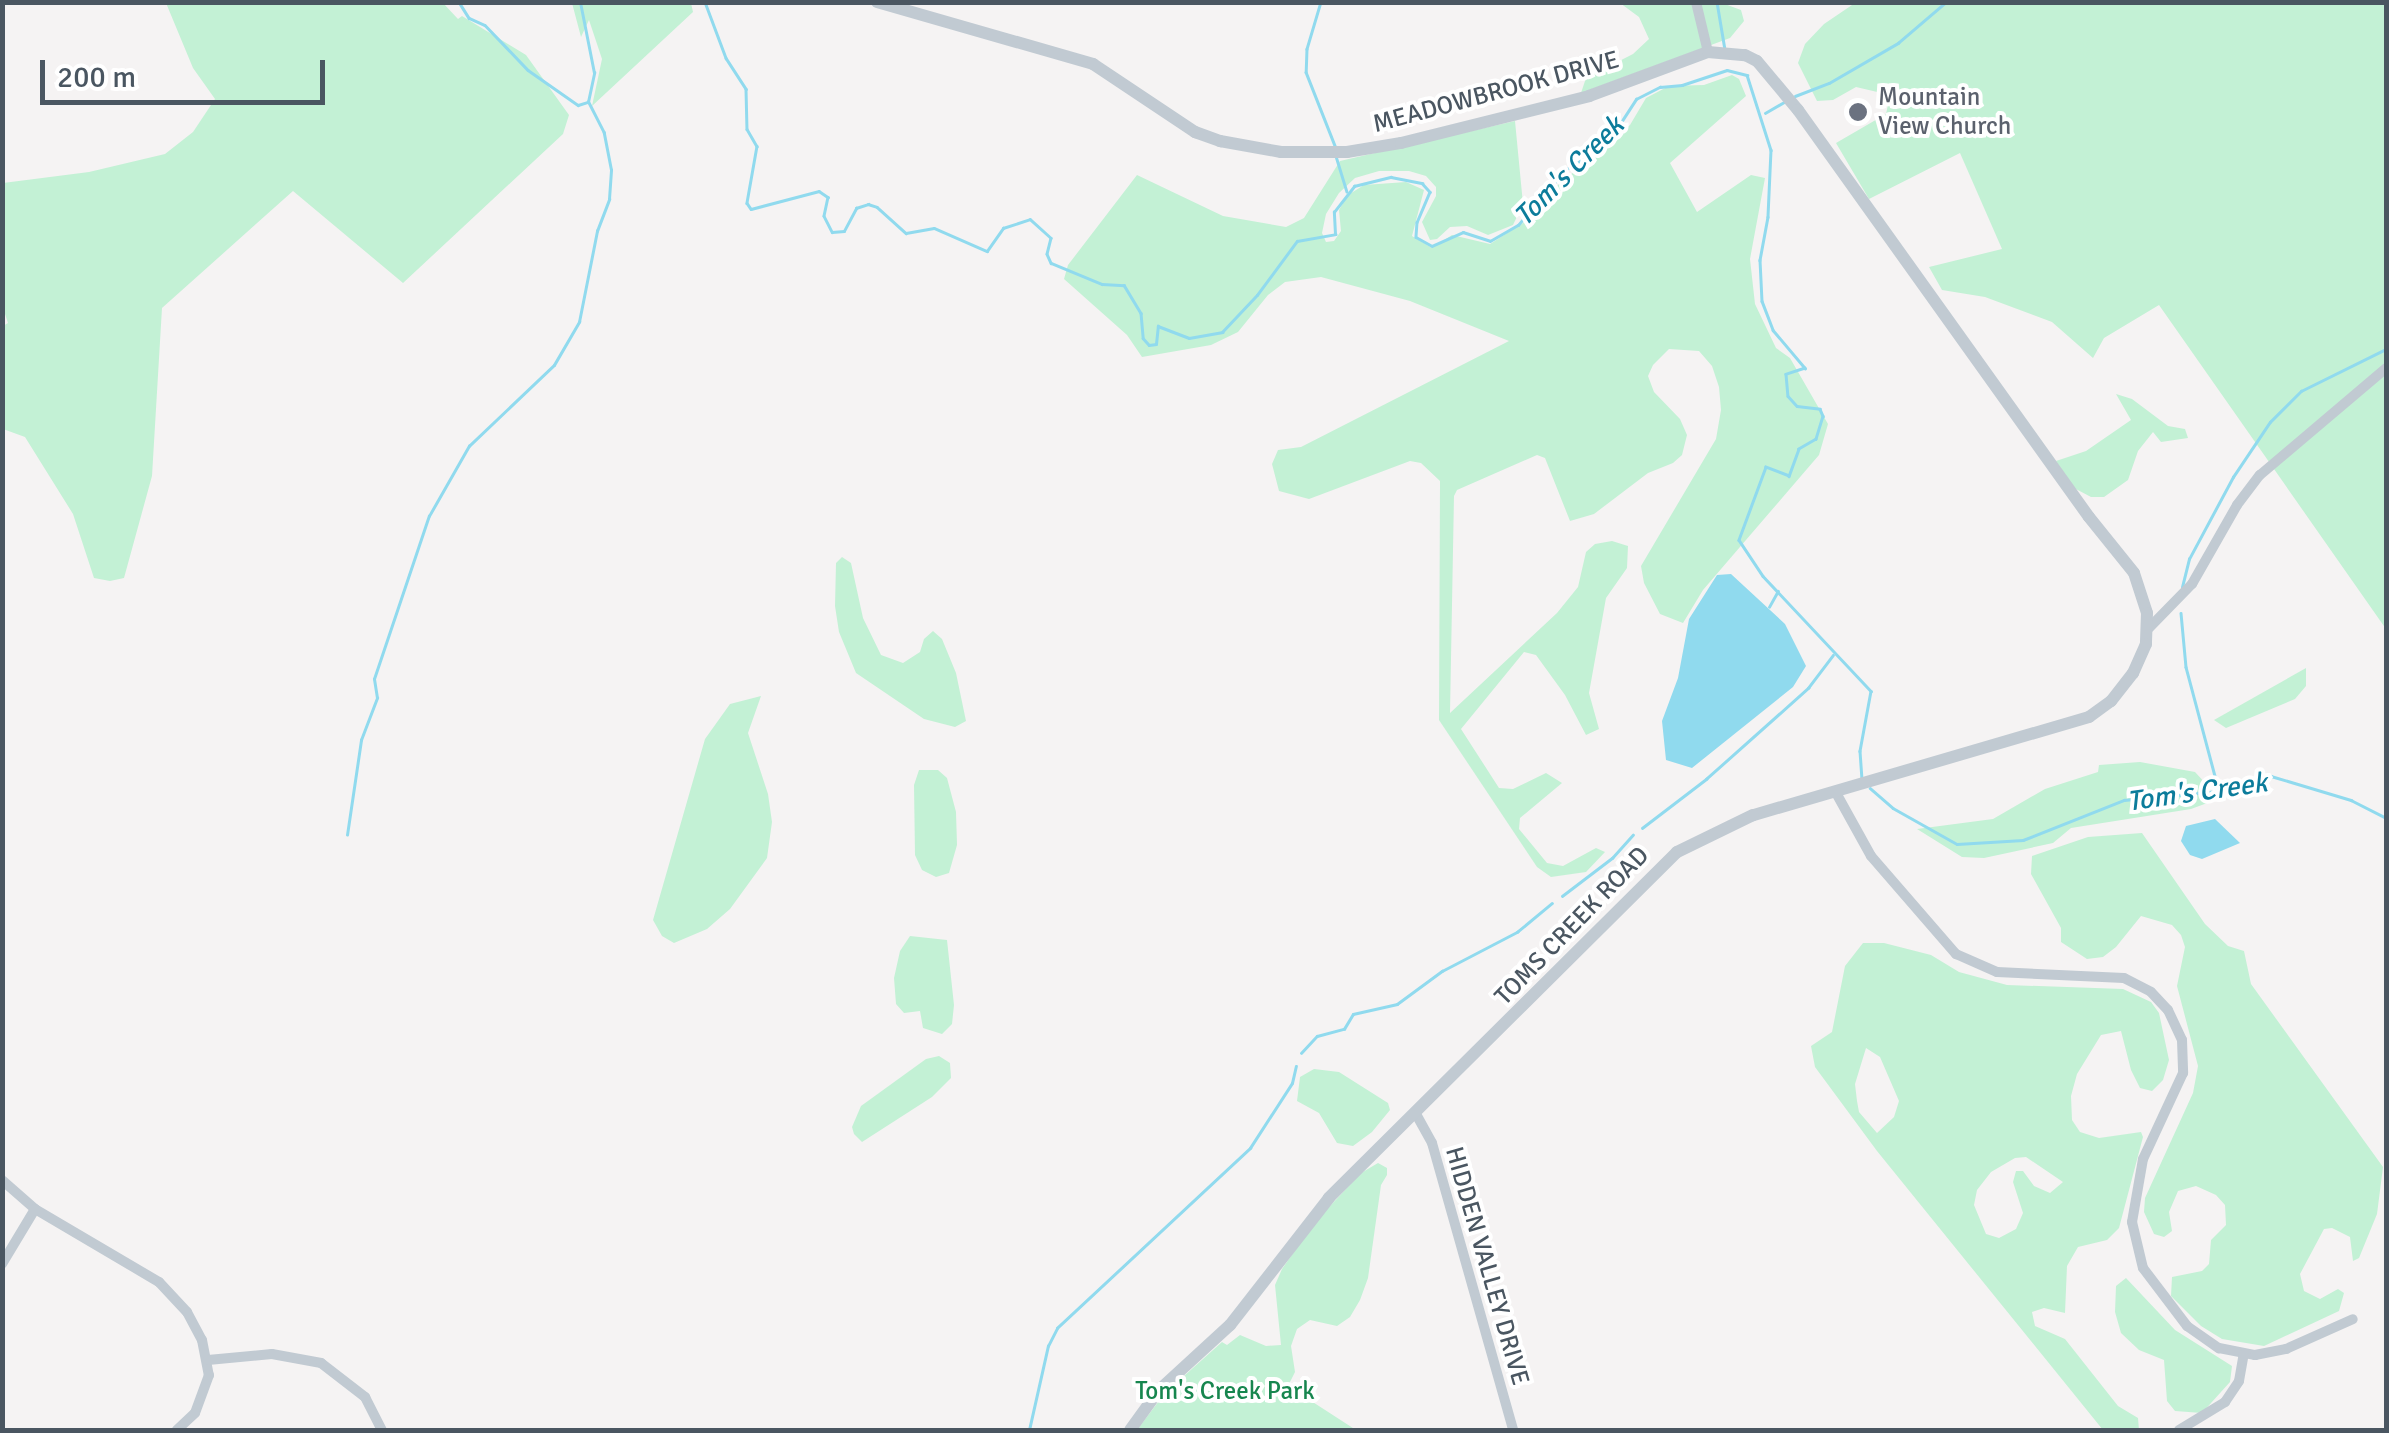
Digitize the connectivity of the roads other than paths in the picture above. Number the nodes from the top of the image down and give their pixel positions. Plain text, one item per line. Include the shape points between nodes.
1 (877, 2) edge
2 (1696, 2) edge
3 (1708, 52) junction
4 (2384, 370) edge
5 (2149, 628) junction
6 (1835, 791) junction
7 (1416, 1114) junction
8 (2, 1180) edge
9 (34, 1209) junction
10 (2, 1264) edge
11 (2353, 1320) dead end
12 (2244, 1354) junction
13 (208, 1360) junction
14 (177, 1430) edge
15 (382, 1430) edge
16 (1130, 1430) edge
17 (1513, 1430) edge
18 (2180, 1430) edge

1 - 3 street, MEADOWBROOK DRIVE via 1094,64 1196,132 1282,152 1401,143 1589,96
2 - 3 street
3 - 5 street via 1733,51 1757,61 1801,115 2134,573
4 - 5 street via 2271,465 2239,501 2186,593
5 - 6 street, TOMS CREEK ROAD via 2133,674 2088,717
6 - 7 street, TOMS CREEK ROAD via 1728,824 1677,852
6 - 12 street via 1871,856 1956,954 1997,972 2124,978 2168,1010 2182,1040 2184,1073 2139,1170 2135,1244 2150,1281 2191,1330 2214,1346
7 - 16 street, TOMS CREEK ROAD via 1329,1198 1230,1324 1159,1390
7 - 17 street, HIDDEN VALLEY DRIVE via 1431,1141
8 - 9 street
9 - 10 street
9 - 13 street via 159,1282 187,1312
11 - 12 street via 2286,1349
12 - 18 street via 2224,1402
13 - 14 street via 200,1403
13 - 15 street via 272,1354 321,1364 365,1397

